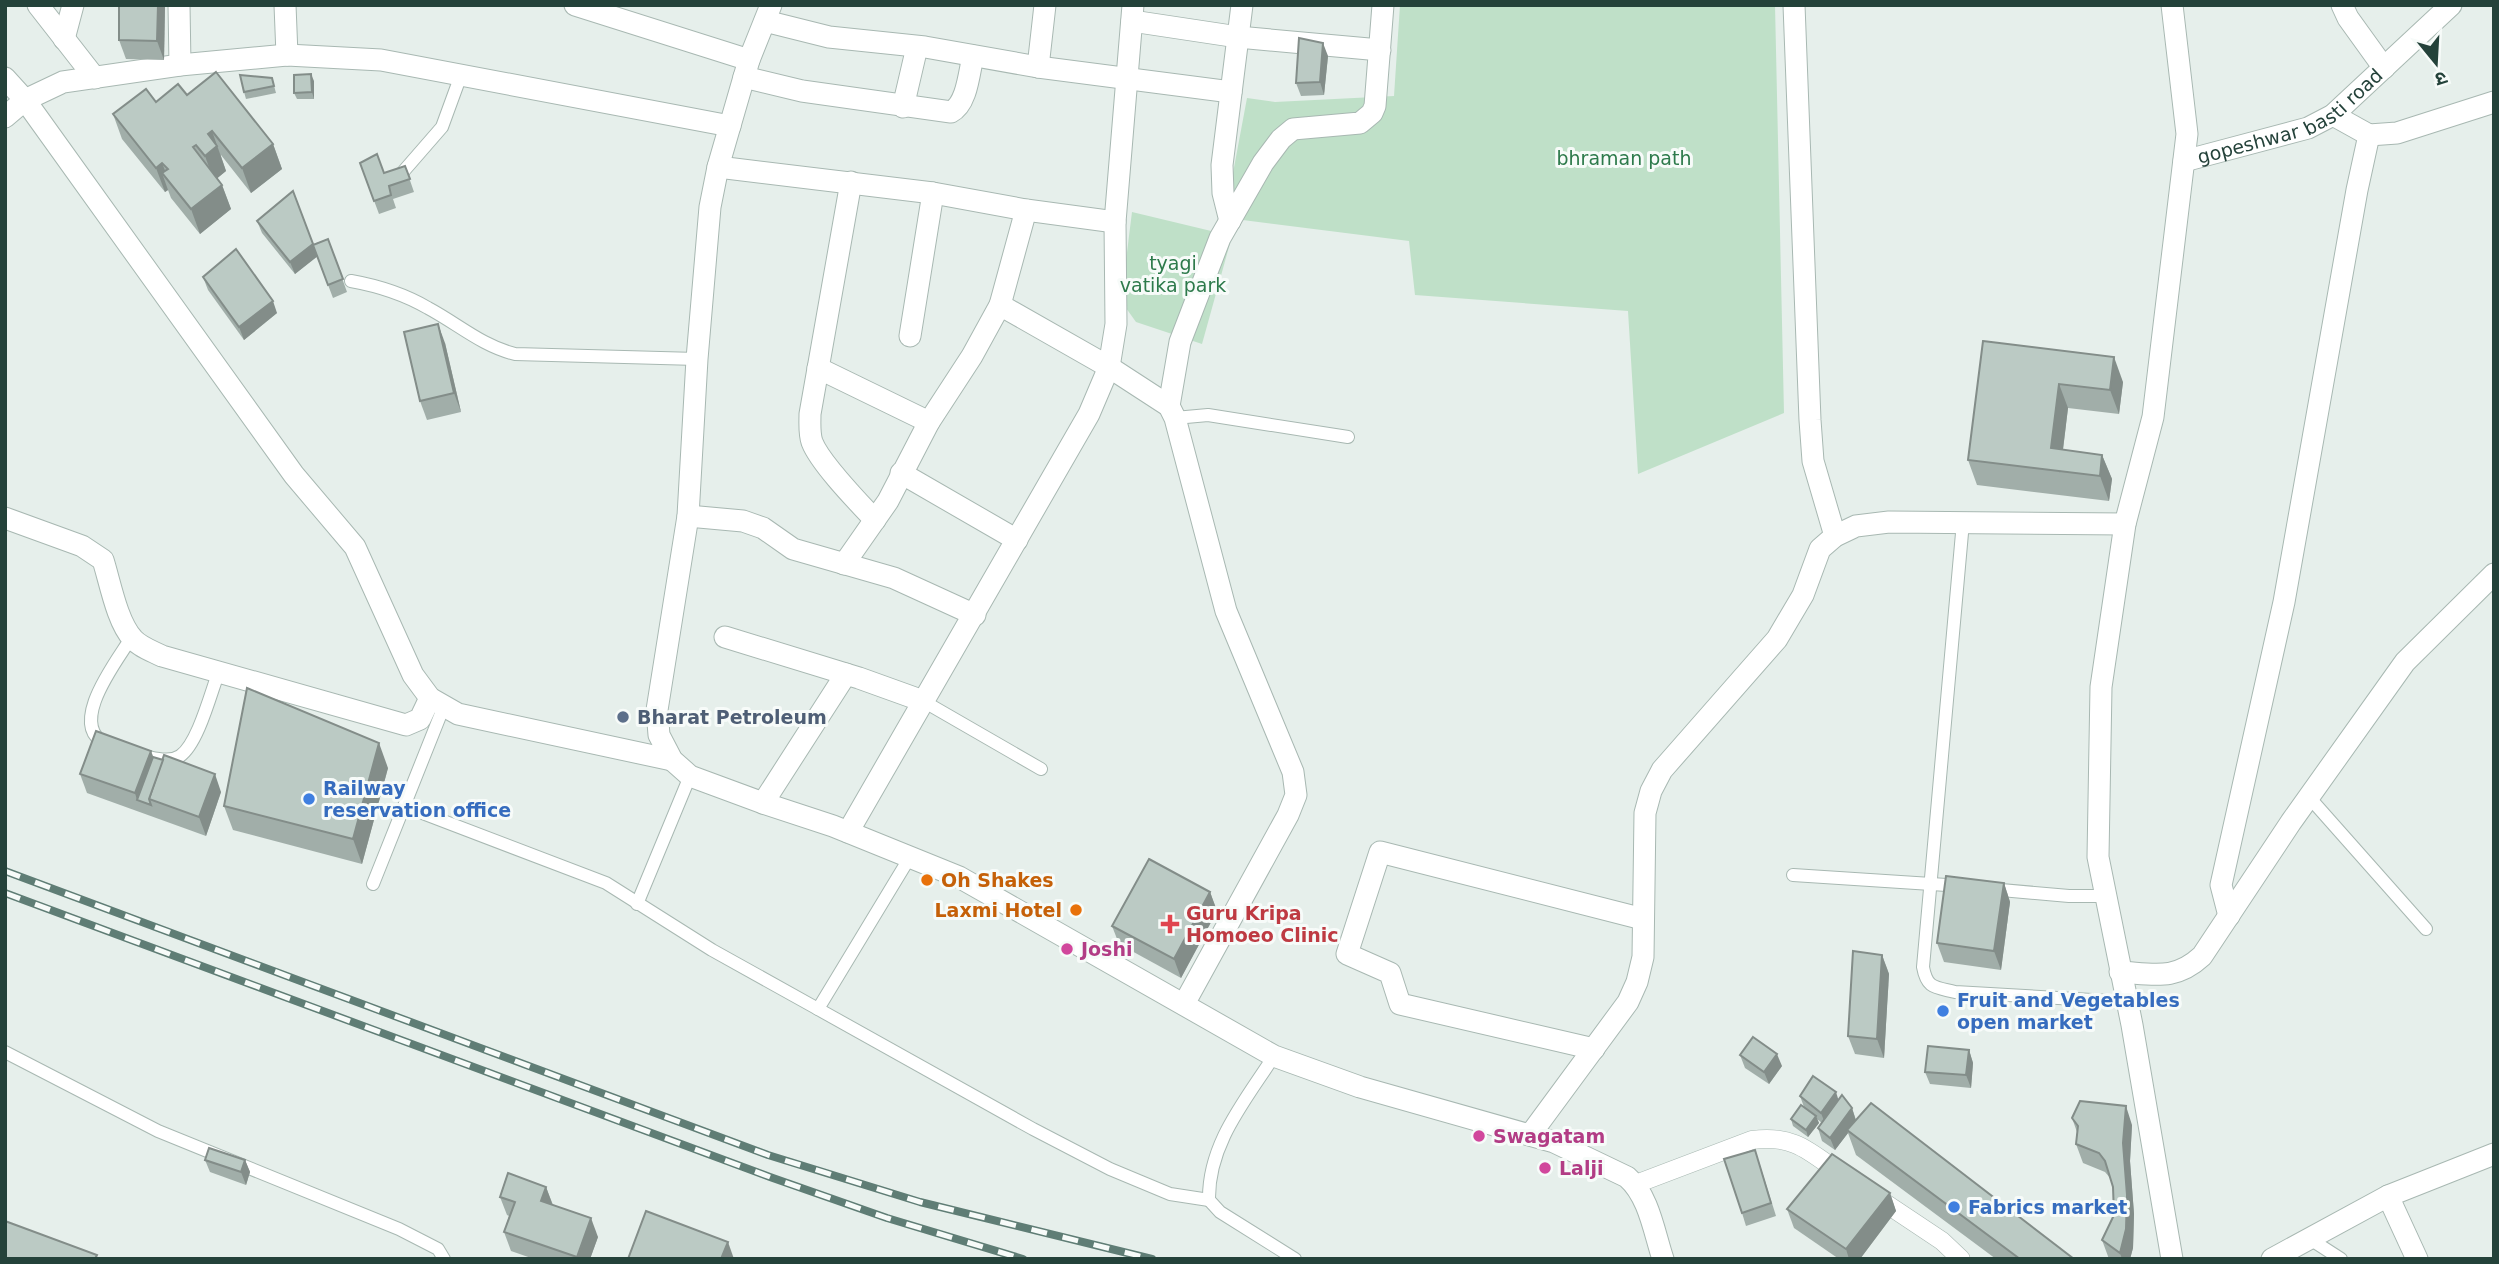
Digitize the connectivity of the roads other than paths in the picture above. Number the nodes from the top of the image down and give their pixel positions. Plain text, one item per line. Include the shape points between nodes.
1 (38, 5) edge
2 (73, 5) edge
3 (179, 5) edge
4 (285, 5) edge
5 (575, 5) edge
6 (1045, 5) edge
7 (1242, 5) edge
8 (1383, 5) edge
9 (1794, 5) edge
10 (2172, 5) edge
11 (2342, 5) edge
12 (2451, 5) edge
13 (620, 13) edge
14 (768, 13) edge
15 (1133, 13) edge
16 (1238, 37) junction
17 (64, 39) junction
18 (917, 47) junction
19 (1380, 50) junction
20 (287, 55) junction
21 (973, 56) junction
22 (180, 65) junction
23 (1038, 67) junction
24 (2384, 68) junction
25 (746, 69) junction
26 (461, 75) junction
27 (5, 78) edge
28 (95, 78) junction
29 (1127, 78) junction
30 (1231, 92) junction
31 (25, 100) junction
32 (2494, 102) edge
33 (903, 107) junction
34 (2333, 115) junction
35 (5, 117) edge
36 (730, 126) junction
37 (2369, 135) junction
38 (2183, 161) junction
39 (718, 167) junction
40 (402, 173) edge
41 (851, 182) junction
42 (933, 193) junction
43 (1026, 210) junction
44 (1230, 220) junction
45 (1115, 222) junction
46 (352, 281) dead end
47 (1000, 305) junction
48 (910, 336) dead end
49 (696, 359) junction
50 (1109, 367) junction
51 (818, 368) junction
52 (1172, 412) junction
53 (929, 422) junction
54 (1348, 437) dead end
55 (901, 473) junction
56 (688, 516) junction
57 (5, 518) edge
58 (875, 520) junction
59 (1963, 523) junction
60 (2125, 524) junction
61 (1835, 536) junction
62 (1017, 540) junction
63 (844, 564) junction
64 (2494, 574) edge
65 (975, 615) junction
66 (131, 638) junction
67 (725, 638) dead end
68 (219, 671) junction
69 (846, 674) junction
70 (923, 701) junction
71 (437, 702) junction
72 (672, 760) junction
73 (1041, 769) dead end
74 (690, 776) junction
75 (2309, 797) junction
76 (763, 803) junction
77 (404, 806) junction
78 (848, 832) junction
79 (910, 857) junction
80 (1793, 875) dead end
81 (1931, 883) junction
82 (373, 884) dead end
83 (2105, 896) junction
84 (637, 904) junction
85 (2229, 916) junction
86 (1643, 919) junction
87 (2426, 929) dead end
88 (2120, 972) junction
89 (2127, 1002) junction
90 (1184, 1004) junction
91 (818, 1009) junction
92 (1594, 1048) junction
93 (5, 1052) edge
94 (1274, 1056) junction
95 (1531, 1135) junction
96 (2494, 1154) edge
97 (1636, 1184) junction
98 (2388, 1196) junction
99 (1209, 1200) junction
100 (2310, 1239) junction
101 (444, 1259) edge
102 (1295, 1259) edge
103 (1663, 1259) edge
104 (1961, 1259) edge
105 (2172, 1259) edge
106 (2272, 1259) edge
107 (2341, 1259) edge
108 (2417, 1259) edge

1 - 17 street
2 - 17 street
3 - 22 street
4 - 20 street
5 - 13 street
6 - 23 street
7 - 16 street
8 - 19 street
9 - 61 street via 1813,461
10 - 38 street via 2187,134
11 - 24 street
12 - 24 street, gopeshwar basti road
13 - 25 street
14 - 18 street via 829,37
14 - 25 street
15 - 16 street
15 - 29 street
16 - 19 street
16 - 30 street
17 - 28 street
18 - 21 street
18 - 33 street
19 - 44 street via 1375,106 1366,120 1288,133 1263,163
20 - 22 street
20 - 26 street via 381,60
21 - 23 street
21 - 33 street via 958,108 940,112
22 - 28 street
23 - 29 street
24 - 34 street, gopeshwar basti road
25 - 33 street via 802,91
25 - 36 street
26 - 36 street
26 - 40 lane via 442,127
27 - 31 street
28 - 31 street via 63,82
29 - 30 street
29 - 45 street
30 - 44 street via 1222,165
31 - 35 street
31 - 71 street via 295,475 355,547 413,675
32 - 37 street via 2397,133
34 - 37 street
34 - 38 street, gopeshwar basti road via 2308,128
36 - 39 street
37 - 85 street via 2284,602 2221,885
38 - 60 street via 2153,417
39 - 41 street
39 - 49 street via 709,207
41 - 42 street
41 - 51 street
42 - 43 street
42 - 48 street
43 - 45 street
43 - 47 street
44 - 52 street via 1180,342
45 - 50 street via 1116,324
46 - 49 lane via 383,287 429,308 496,349 515,354
47 - 50 street
47 - 53 street
49 - 56 street
50 - 52 street
50 - 62 street via 1089,414
51 - 53 street
51 - 58 street via 810,414 812,442
52 - 54 lane
52 - 90 street via 1226,611 1293,772 1296,795
53 - 55 street
55 - 58 street
55 - 62 street
56 - 63 street via 763,527 793,549
56 - 72 street via 657,710 659,735
57 - 66 street via 82,546 103,560
58 - 63 street
59 - 60 street
59 - 61 street via 1889,522 1856,526
59 - 81 lane
60 - 83 street via 2101,687 2098,857
61 - 86 street via 1820,549 1803,595 1777,639 1662,770 1651,791 1645,813
62 - 65 street
63 - 65 street via 894,578
64 - 75 street via 2405,662
65 - 70 street
66 - 68 street via 162,656
66 - 68 lane via 90,713 91,730 99,741 121,751 166,760 180,756 192,743
67 - 69 street
68 - 71 street via 406,725 414,724
69 - 70 street
69 - 76 street
70 - 73 lane
70 - 78 street
71 - 72 street via 458,714
71 - 77 lane
72 - 74 street
74 - 76 street
74 - 84 lane
75 - 85 street
75 - 87 lane
76 - 78 street
77 - 82 lane
77 - 84 lane via 606,883
78 - 79 street
79 - 90 street via 960,877
79 - 91 lane
80 - 81 lane
81 - 83 lane
81 - 89 lane via 1923,967 1932,986 1955,992
83 - 88 street
84 - 91 lane
85 - 88 street via 2189,968 2168,974
86 - 92 street via 1643,957 1637,982
86 - 92 street via 1380,852 1347,954 1390,974 1400,1004
88 - 89 street
89 - 105 street
90 - 94 street
91 - 99 lane via 1110,1169 1170,1194
92 - 95 street
93 - 101 lane via 159,1132 399,1229 438,1249
94 - 95 street via 1360,1087
94 - 99 lane via 1221,1139
95 - 97 street
96 - 98 street
97 - 103 street
97 - 104 street via 1752,1140 1793,1141 1942,1241
98 - 100 street
98 - 108 street
99 - 102 lane via 1220,1212
100 - 106 street
100 - 107 lane

